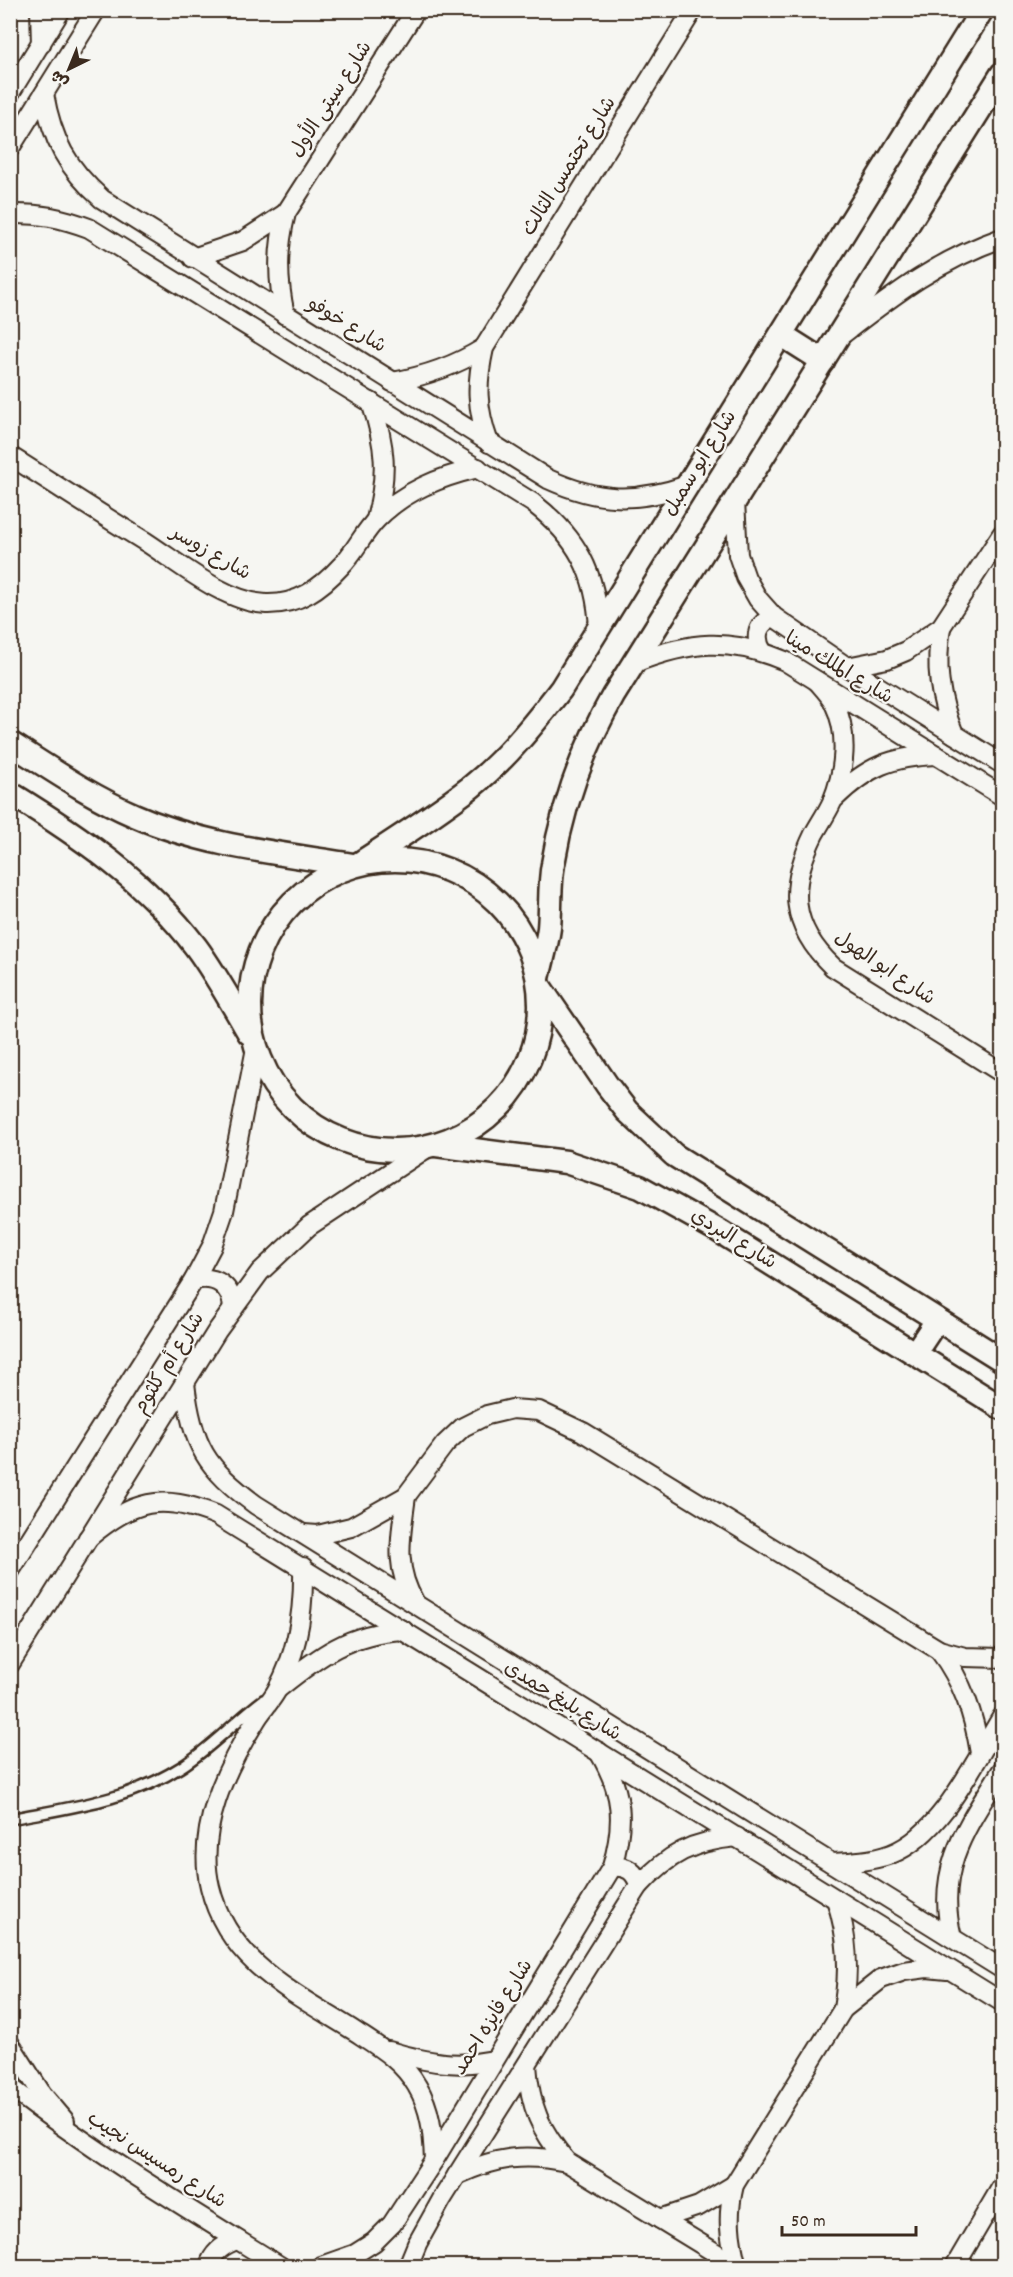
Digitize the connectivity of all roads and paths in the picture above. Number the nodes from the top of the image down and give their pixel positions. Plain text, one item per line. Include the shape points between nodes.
1 (40, 10) edge
2 (61, 10) edge
3 (96, 10) edge
4 (416, 10) edge
5 (693, 10) edge
6 (982, 10) edge
7 (41, 44) junction
8 (1002, 74) edge
9 (10, 93) edge
10 (44, 94) junction
11 (996, 97) edge
12 (10, 148) edge
13 (286, 213) junction
14 (10, 214) edge
15 (127, 216) junction
16 (1002, 238) edge
17 (111, 242) junction
18 (193, 258) junction
19 (285, 315) junction
20 (782, 335) junction
21 (838, 337) junction
22 (484, 348) junction
23 (823, 361) junction
24 (392, 382) junction
25 (371, 402) junction
26 (489, 443) junction
27 (10, 456) edge
28 (478, 468) junction
29 (548, 479) junction
30 (688, 485) junction
31 (735, 501) junction
32 (533, 503) junction
33 (376, 519) junction
34 (1002, 534) edge
35 (774, 617) junction
36 (941, 627) junction
37 (599, 628) junction
38 (762, 651) junction
39 (634, 663) junction
40 (847, 667) junction
41 (817, 681) junction
42 (954, 734) junction
43 (10, 743) edge
44 (936, 755) junction
45 (1002, 764) edge
46 (10, 793) edge
47 (1002, 796) edge
48 (832, 802) junction
49 (356, 864) junction
50 (539, 982) junction
51 (255, 1044) junction
52 (1002, 1073) edge
53 (432, 1146) junction
54 (194, 1280) junction
55 (233, 1309) junction
56 (937, 1320) junction
57 (915, 1353) junction
58 (1002, 1360) edge
59 (185, 1383) junction
60 (1002, 1408) edge
61 (406, 1496) junction
62 (256, 1505) junction
63 (243, 1530) junction
64 (302, 1534) junction
65 (88, 1538) junction
66 (12, 1565) edge
67 (303, 1568) junction
68 (416, 1605) junction
69 (403, 1630) junction
70 (939, 1650) junction
71 (1002, 1658) edge
72 (10, 1664) edge
73 (277, 1689) junction
74 (562, 1695) junction
75 (1002, 1718) edge
76 (548, 1719) junction
77 (598, 1750) junction
78 (980, 1753) junction
79 (1002, 1770) edge
80 (959, 1787) junction
81 (982, 1803) junction
82 (10, 1819) edge
83 (737, 1837) junction
84 (832, 1863) junction
85 (612, 1867) junction
86 (639, 1886) junction
87 (836, 1899) junction
88 (952, 1937) junction
89 (1002, 1969) edge
90 (952, 1971) junction
91 (998, 1993) edge
92 (843, 2009) junction
93 (10, 2044) edge
94 (382, 2048) junction
95 (494, 2060) junction
96 (527, 2065) junction
97 (10, 2087) edge
98 (97, 2151) junction
99 (434, 2160) junction
100 (567, 2162) junction
101 (457, 2175) junction
102 (418, 2184) junction
103 (734, 2184) junction
104 (1002, 2186) edge
105 (442, 2199) junction
106 (660, 2219) junction
107 (237, 2240) junction
108 (209, 2266) edge
109 (280, 2266) edge
110 (321, 2266) edge
111 (408, 2266) edge
112 (737, 2266) edge
113 (955, 2266) edge

1 - 7 street
2 - 7 street
3 - 10 street
4 - 13 street, شارع سيتى الأول
5 - 22 street, شارع تحتمس الثالث
6 - 20 street, شارع ابو سمبل
7 - 9 street
8 - 11 street
10 - 12 street
10 - 15 street, شارع خوفو via 48,119 69,164 93,191
11 - 21 street
13 - 18 street, شارع سيتى الأول via 243,241
13 - 19 street, شارع سيتى الأول via 277,264
14 - 17 street via 64,219
15 - 17 street via 112,228
15 - 18 street, شارع خوفو
16 - 21 street via 935,267
17 - 25 street
18 - 19 street, شارع خوفو
19 - 24 street, شارع خوفو
20 - 23 street
20 - 30 street, شارع ابو سمبل
21 - 23 street
22 - 24 street, شارع تحتمس الثالث via 441,371
22 - 26 street, شارع تحتمس الثالث via 477,397
23 - 31 street
24 - 26 street, شارع خوفو
25 - 28 street
25 - 33 street, شارع زوسر via 381,430 385,460 384,490
26 - 29 street, شارع خوفو
27 - 33 street, شارع زوسر via 210,583 246,601 288,602 307,595 344,563
28 - 32 street
28 - 33 street, شارع زوسر via 423,486
29 - 30 street, شارع خوفو via 585,494 617,498 641,498
29 - 32 street via 551,495 542,504
30 - 37 street, شارع ابو سمبل
31 - 35 street, شارع الملك مينا via 738,555 758,599
31 - 39 street
32 - 37 street via 569,536 582,557 592,580
34 - 36 street
35 - 38 street via 759,628 757,640
35 - 40 street, شارع الملك مينا
36 - 40 street via 906,651
36 - 42 street via 937,670
37 - 49 street, شارع ابو سمبل via 561,689 504,756 472,786
38 - 39 street, شارع الملك مينا via 712,643 662,652
38 - 41 street, شارع الملك مينا
39 - 50 street via 595,729 568,794 552,867 549,928
40 - 42 street, شارع الملك مينا
41 - 44 street, شارع الملك مينا
41 - 48 street, شارع ابو الهول via 834,701 842,724 844,750
42 - 45 street, شارع الملك مينا
43 - 49 street via 98,798 172,830 251,849
44 - 47 street, شارع الملك مينا
44 - 48 street, شارع ابو الهول via 907,756 878,765 853,781
46 - 51 street via 92,846 158,903 196,947
48 - 52 street, شارع ابو الهول via 802,862 797,885 797,908 816,951 833,967
49 - 50 street via 393,859 427,862 459,874 487,892 511,916 528,945
49 - 51 street via 324,877 298,896 277,919 261,947 252,977 250,1009
50 - 53 street via 540,1022 532,1056 517,1086 494,1112 466,1132
50 - 56 street, شارع البردي via 627,1111 674,1155
51 - 53 street via 282,1096 301,1116 324,1131 375,1149
51 - 54 street, شارع أم كلثوم via 224,1210 212,1246
53 - 55 street, شارع أم كلثوم via 309,1227 260,1272
53 - 57 street, شارع البردي via 566,1162 640,1187 719,1231
54 - 55 street via 213,1279 222,1283
54 - 66 street, شارع أم كلثوم
55 - 59 street, شارع أم كلثوم
56 - 57 street
56 - 58 street, شارع البردي
57 - 60 street, شارع البردي
59 - 62 street, شارع بليغ حمدى via 188,1413 197,1441 213,1468
59 - 65 street, شارع أم كلثوم
61 - 64 street via 351,1527 318,1535
61 - 68 street via 399,1560
61 - 70 street via 445,1444 463,1427 487,1415 512,1410 539,1411 584,1432
62 - 63 street via 243,1516
62 - 64 street, شارع بليغ حمدى
63 - 65 street, شارع بليغ حمدى via 190,1504 164,1502 136,1507 110,1520
63 - 67 street, شارع بليغ حمدى
64 - 68 street, شارع بليغ حمدى
65 - 72 street, شارع أم كلثوم
67 - 69 street, شارع بليغ حمدى
67 - 73 street via 297,1632
68 - 74 street, شارع بليغ حمدى
69 - 73 street via 382,1631 342,1643
69 - 76 street, شارع بليغ حمدى
70 - 71 street via 965,1657
70 - 78 street via 963,1687
73 - 82 lane via 205,1749 157,1781 131,1793
73 - 94 street via 238,1752 211,1820 207,1852 210,1886 219,1916 235,1943 257,1966
74 - 76 street
74 - 84 street, شارع بليغ حمدى
75 - 78 street
76 - 77 street, شارع بليغ حمدى
77 - 83 street, شارع بليغ حمدى
77 - 85 street, شارع فايزه احمد via 619,1795 621,1819
78 - 80 street
79 - 81 street
80 - 81 street via 969,1803
80 - 84 street via 925,1833 909,1845 873,1860
81 - 88 street via 955,1852 949,1873 946,1917
83 - 86 street via 692,1845 654,1869
83 - 87 street, شارع بليغ حمدى
84 - 88 street, شارع بليغ حمدى
85 - 86 street via 633,1872
85 - 95 street, شارع فايزه احمد
86 - 96 street
87 - 90 street, شارع بليغ حمدى
87 - 92 street via 847,1942
88 - 89 street, شارع بليغ حمدى
90 - 91 street, شارع بليغ حمدى
90 - 92 street via 927,1968 881,1979
92 - 103 street
93 - 98 street via 42,2094
94 - 95 street via 451,2065
94 - 99 street via 417,2085 428,2108
95 - 99 street, شارع فايزه احمد
96 - 100 street via 529,2092 537,2118 549,2141
96 - 101 street
97 - 98 street, شارع رمسيس نجيب
98 - 107 street, شارع رمسيس نجيب
99 - 102 street, شارع فايزه احمد
100 - 101 street via 521,2156 478,2165
100 - 106 street
101 - 105 street
102 - 105 street via 430,2198
102 - 110 street, شارع فايزه احمد via 392,2224 374,2242 355,2254
103 - 106 street via 699,2206
103 - 112 street via 728,2226
104 - 113 street
105 - 111 street
106 - 112 street
107 - 108 street via 216,2252
107 - 109 street, شارع رمسيس نجيب

